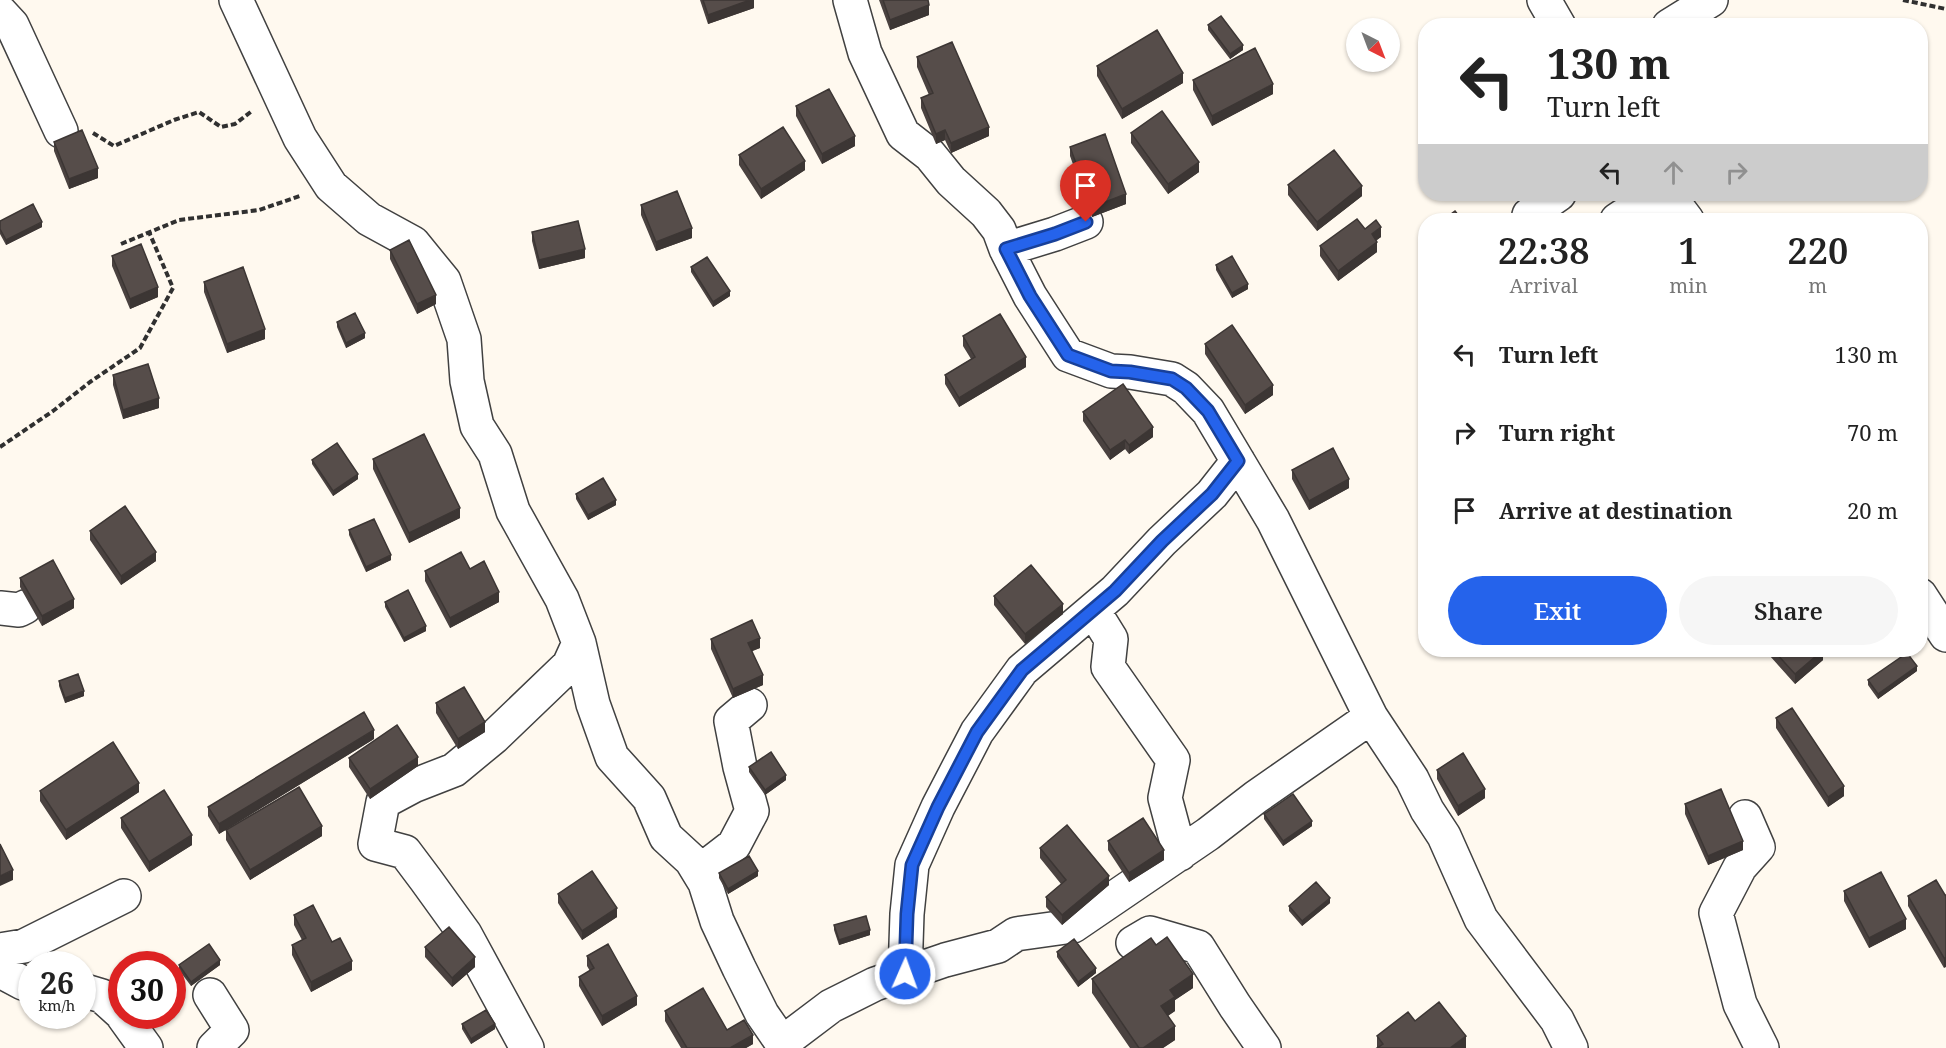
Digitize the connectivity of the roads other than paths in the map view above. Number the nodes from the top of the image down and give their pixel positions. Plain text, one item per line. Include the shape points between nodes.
1 (7, 0) edge
2 (236, 0) edge
3 (850, 0) edge
4 (1544, 0) edge
5 (1711, 0) edge
6 (0, 3) edge
7 (0, 12) edge
8 (1554, 18) edge
9 (1682, 18) edge
10 (61, 131) road end
11 (1548, 201) edge
12 (1658, 201) edge
13 (1532, 213) edge
14 (1630, 213) edge
15 (1086, 222) dead end
16 (1006, 249) junction
17 (1238, 461) junction
18 (1928, 607) edge
19 (1093, 610) junction
20 (1946, 635) edge
21 (579, 643) junction
22 (750, 705) dead end
23 (1371, 717) junction
24 (1745, 817) dead end
25 (1179, 854) junction
26 (699, 872) junction
27 (124, 896) dead end
28 (1133, 943) dead end
29 (0, 950) edge
30 (0, 971) edge
31 (905, 974) junction
32 (18, 980) edge
33 (210, 995) dead end
34 (132, 1029) edge
35 (782, 1046) edge
36 (146, 1048) edge
37 (214, 1048) edge
38 (527, 1048) edge
39 (1264, 1048) edge
40 (1570, 1048) edge
41 (1762, 1048) edge

1 - 6 street
2 - 21 street via 300,138 326,180 369,219 413,243 444,281 464,339 467,381 477,426 495,454 513,511 562,599
3 - 16 street via 865,53 903,134 930,155 986,213 999,230
4 - 8 street
5 - 9 street
7 - 10 street via 12,25
11 - 13 street
12 - 14 street
15 - 16 street
16 - 17 street via 1030,296 1068,355 1111,371 1172,379 1208,411
17 - 19 street via 1212,494
17 - 23 street via 1273,520
18 - 20 street
19 - 25 street via 1111,639 1108,667 1173,760 1165,798
19 - 31 street via 1022,670 977,732 938,807 912,865
21 - 26 street via 592,704 612,758 649,798 666,837
21 - 38 street via 569,665 454,770 383,802 375,843 405,852 426,880 465,934
22 - 26 street via 730,721 752,811 734,845
23 - 25 street
23 - 40 street via 1444,836 1481,919 1557,1020
24 - 41 street via 1758,847 1740,867 1716,913 1740,1004
25 - 31 street via 1073,926 1016,934 998,946
26 - 35 street via 748,987
27 - 29 street via 24,946
28 - 39 street via 1150,933 1198,947
30 - 32 street
31 - 35 street via 831,1006
33 - 37 street via 232,1030
34 - 36 street

